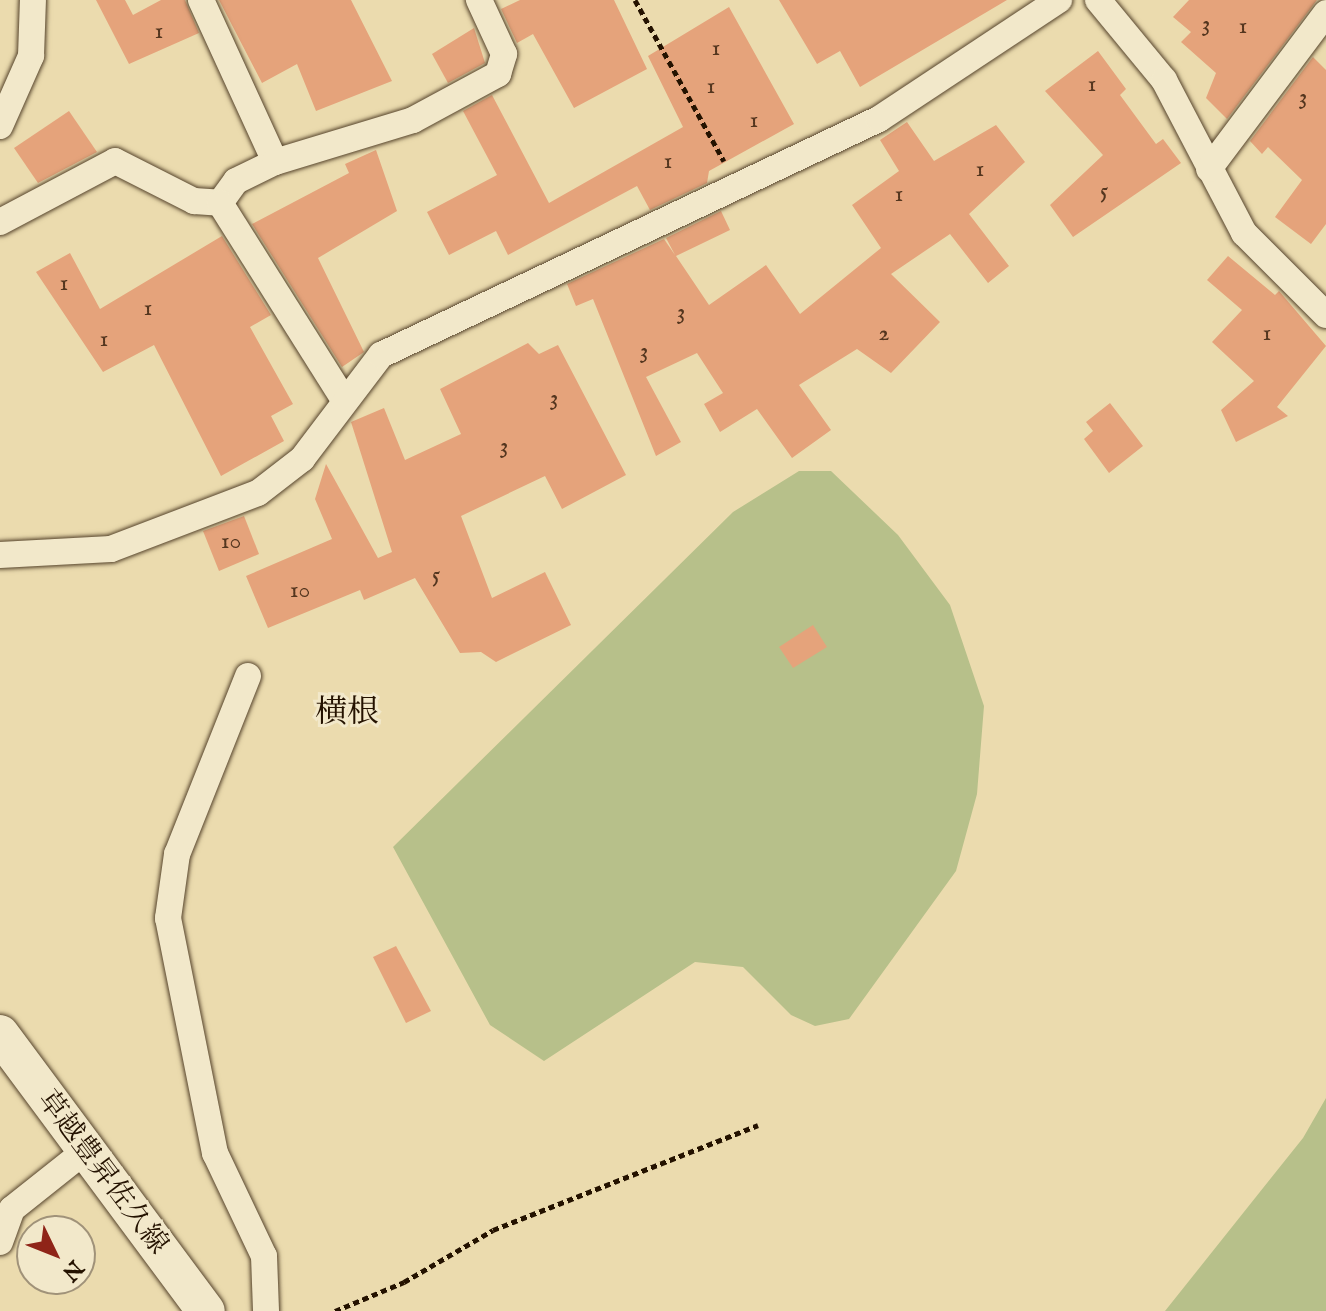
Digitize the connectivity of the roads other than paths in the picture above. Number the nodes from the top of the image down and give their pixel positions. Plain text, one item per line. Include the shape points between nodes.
1 (33, 0) edge
2 (201, 0) edge
3 (479, 0) edge
4 (1059, 0) edge
5 (1098, 0) edge
6 (1326, 13) edge
7 (0, 126) edge
8 (275, 162) junction
9 (1209, 169) junction
10 (220, 203) junction
11 (0, 222) edge
12 (1326, 315) edge
13 (344, 400) junction
14 (0, 555) edge
15 (248, 676) dead end
16 (0, 1034) edge
17 (85, 1151) junction
18 (0, 1242) edge
19 (206, 1311) edge
20 (266, 1311) edge

1 - 7 street via 31,56
2 - 8 street
3 - 8 street via 504,54 498,74 413,120
4 - 13 street via 879,119 381,355
5 - 9 street via 1164,80
6 - 9 street
8 - 10 street via 236,181
9 - 12 street via 1244,233
10 - 11 street via 194,201 115,161
10 - 13 street
13 - 14 street via 302,459 258,493 111,549
15 - 20 street via 177,854 168,918 215,1153 264,1256
16 - 17 main road, 草越豊昇佐久線
17 - 18 street via 12,1209
17 - 19 main road, 草越豊昇佐久線

